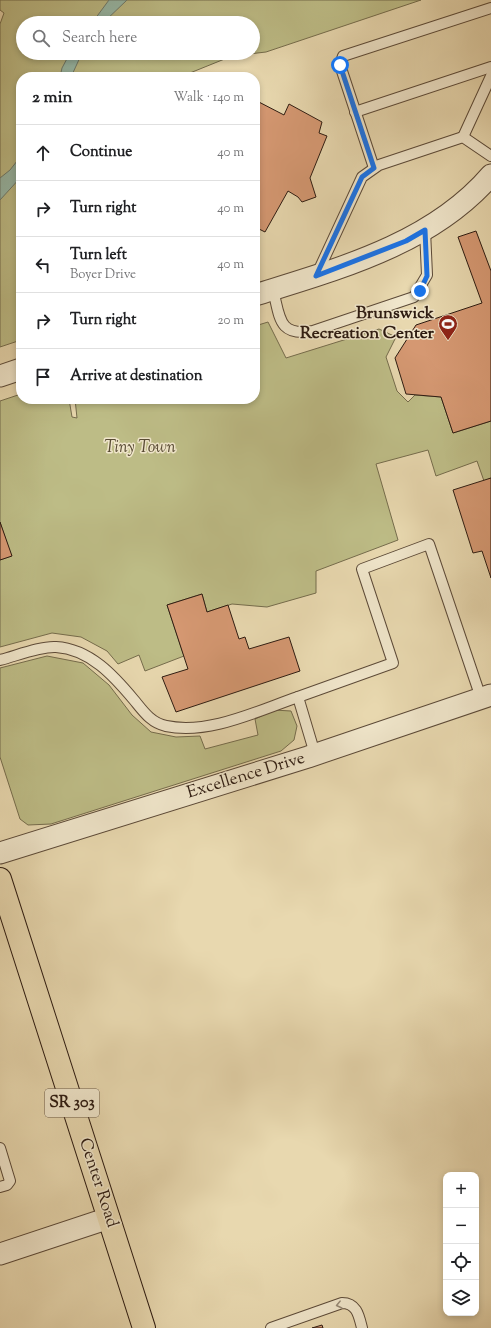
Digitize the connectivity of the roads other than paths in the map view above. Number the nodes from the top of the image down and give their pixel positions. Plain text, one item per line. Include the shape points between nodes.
1 (491, 8) edge
2 (491, 67) edge
3 (491, 76) edge
4 (356, 112) junction
5 (464, 137) junction
6 (491, 156) edge
7 (374, 168) junction
8 (491, 175) edge
9 (425, 230) junction
10 (316, 276) junction
11 (264, 293) edge
12 (16, 371) edge
13 (0, 376) edge
14 (0, 660) edge
15 (298, 697) junction
16 (486, 697) edge
17 (315, 754) junction
18 (0, 852) edge
19 (0, 879) edge
20 (0, 1148) edge
21 (0, 1187) edge
22 (109, 1218) junction
23 (0, 1254) edge
24 (144, 1328) edge
25 (271, 1328) edge
26 (362, 1328) edge

1 - 4 lane via 343,56 340,65
2 - 4 lane
3 - 5 lane
4 - 7 lane
5 - 6 lane
5 - 7 lane
7 - 10 lane via 362,177
8 - 9 street via 466,202
9 - 10 street via 406,241
9 - 11 lane via 427,276 414,297 304,333 288,330 283,325
10 - 11 street
12 - 13 street
14 - 15 lane via 55,647 79,652 105,668 147,717 165,726 192,729 214,725
15 - 16 lane via 393,663 362,569 430,544
15 - 17 lane
16 - 17 street, Excellence Drive
17 - 18 street, Excellence Drive
19 - 22 main road, Center Road / SR 303
20 - 21 lane via 10,1181
22 - 23 street
22 - 24 main road, Center Road / SR 303
26 -> 25 lane via 357,1312 348,1303

